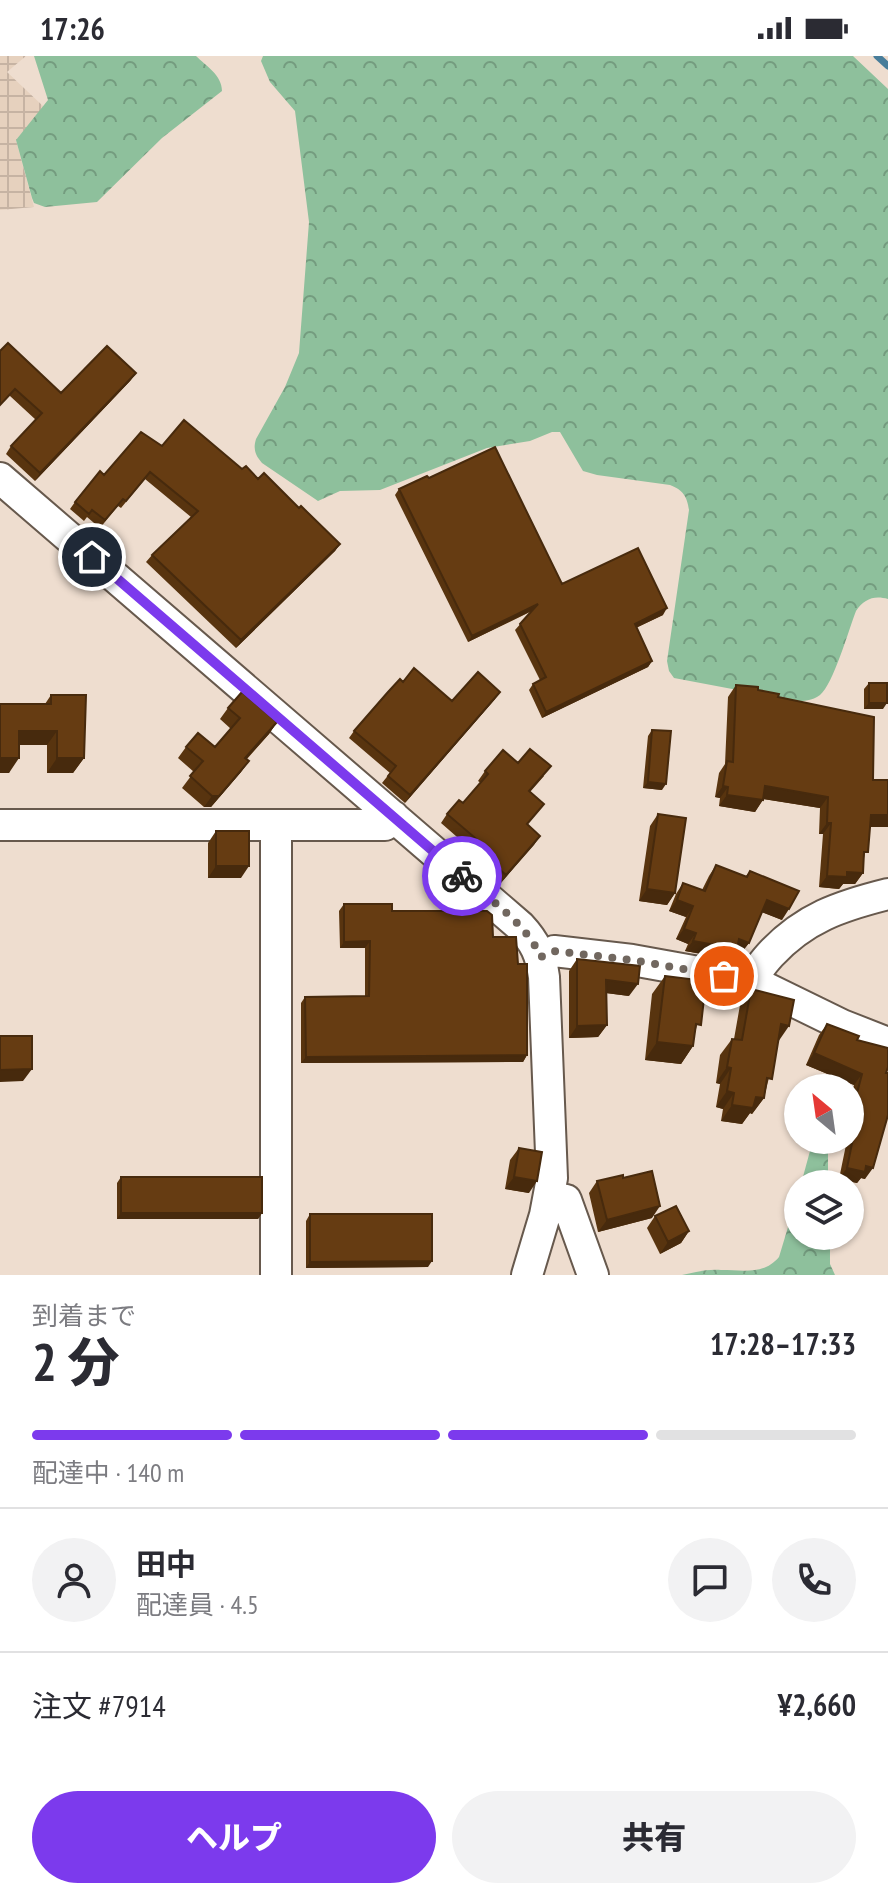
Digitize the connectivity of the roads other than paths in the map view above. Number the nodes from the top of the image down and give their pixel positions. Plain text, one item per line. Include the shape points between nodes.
1 (0, 478) edge
2 (393, 816) junction
3 (0, 825) edge
4 (276, 825) junction
5 (888, 894) edge
6 (541, 957) junction
7 (754, 982) junction
8 (888, 1043) edge
9 (550, 1197) junction
10 (276, 1275) edge
11 (527, 1275) edge
12 (593, 1275) edge

1 - 2 street
2 - 4 street via 385,825
2 - 6 street via 520,926
3 - 4 street
4 - 10 street
5 - 7 street via 796,929 756,971
6 - 7 street via 554,951 632,960
6 - 9 street
7 - 8 street
9 - 11 street
9 - 12 street via 566,1200

